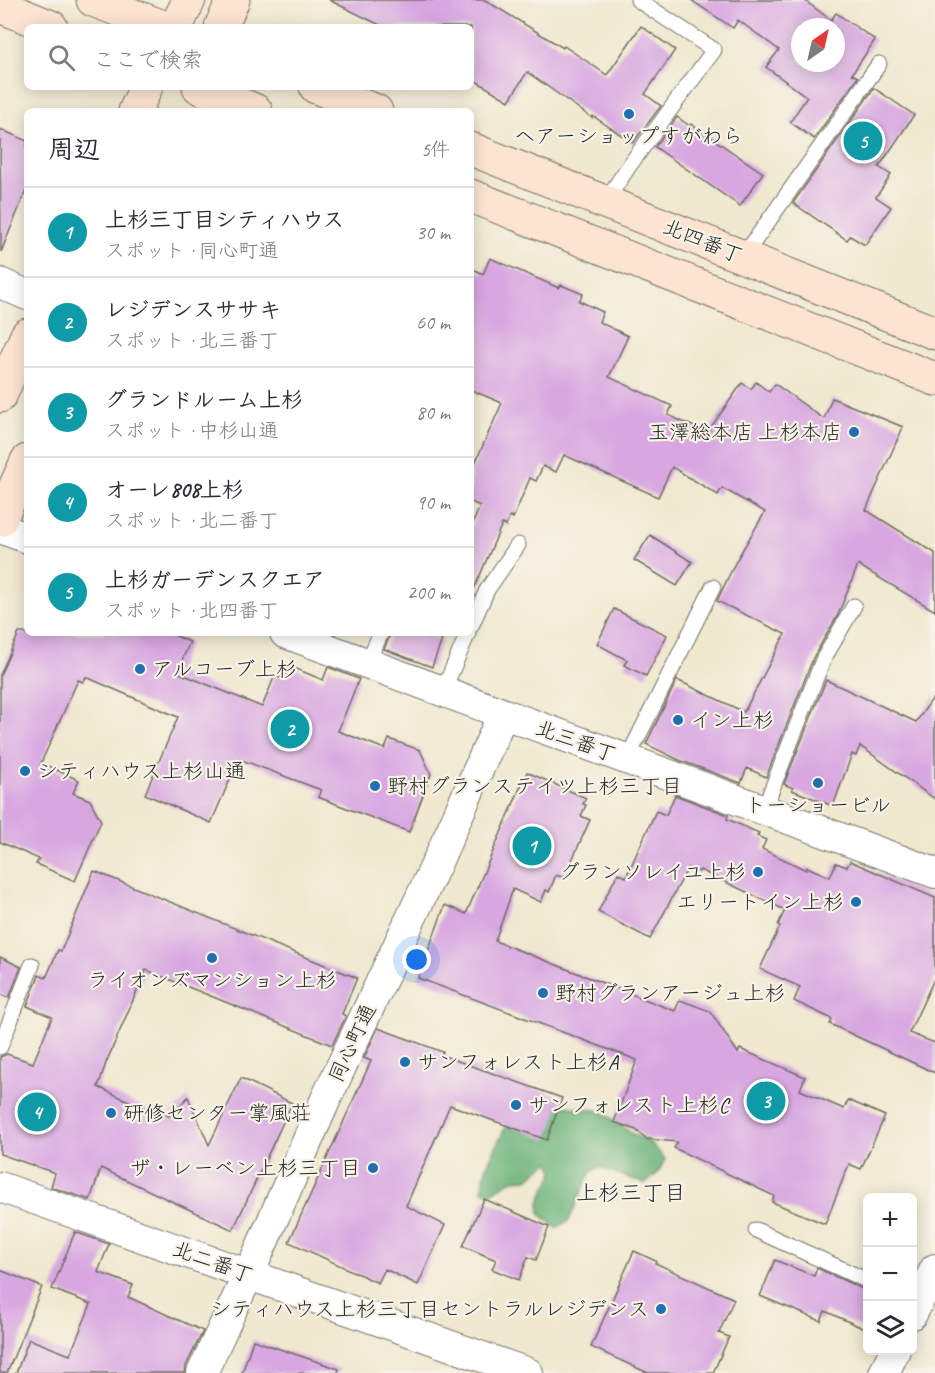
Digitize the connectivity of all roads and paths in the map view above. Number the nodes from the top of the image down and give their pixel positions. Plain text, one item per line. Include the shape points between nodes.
1 (93, 0) edge
2 (189, 0) edge
3 (233, 0) edge
4 (638, 0) edge
5 (0, 6) edge
6 (44, 24) edge
7 (155, 24) edge
8 (177, 24) edge
9 (222, 24) edge
10 (879, 64) dead end
11 (146, 90) edge
12 (196, 90) edge
13 (204, 90) edge
14 (324, 90) edge
15 (136, 108) edge
16 (186, 108) edge
17 (249, 108) edge
18 (368, 108) edge
19 (474, 150) edge
20 (474, 197) edge
21 (605, 202) junction
22 (743, 257) junction
23 (0, 283) edge
24 (24, 294) edge
25 (935, 333) edge
26 (24, 342) edge
27 (935, 379) edge
28 (0, 396) edge
29 (24, 468) edge
30 (0, 520) edge
31 (0, 528) edge
32 (24, 537) edge
33 (518, 545) dead end
34 (713, 586) dead end
35 (854, 606) dead end
36 (474, 619) edge
37 (293, 636) edge
38 (380, 636) edge
39 (467, 636) edge
40 (368, 663) junction
41 (443, 691) junction
42 (503, 714) junction
43 (627, 759) junction
44 (764, 809) junction
45 (935, 873) edge
46 (32, 965) dead end
47 (0, 1047) edge
48 (0, 1187) edge
49 (756, 1230) dead end
50 (935, 1269) edge
51 (249, 1274) junction
52 (863, 1279) edge
53 (917, 1302) edge
54 (893, 1355) edge
55 (201, 1373) edge
56 (528, 1373) edge
57 (884, 1373) edge

1 - 7 street
2 - 8 street
3 - 9 street
4 - 21 lane via 714,50
5 - 6 street
10 - 22 lane
11 - 15 street
12 - 16 street
13 - 17 street
14 - 18 street
19 - 21 street, 北四番丁
20 - 27 street, 北四番丁
21 - 22 street, 北四番丁
22 - 25 street, 北四番丁
23 - 24 street
26 - 28 street
29 - 30 street
31 - 32 street
33 - 36 lane via 487,590
34 - 43 lane
35 - 44 lane via 823,660
37 - 40 street, 北三番丁
38 - 40 lane
39 - 41 lane
40 - 41 street, 北三番丁
41 - 42 street, 北三番丁
42 - 43 street, 北三番丁
42 - 51 street, 同心町通
43 - 44 street, 北三番丁
44 - 45 street, 北三番丁
46 - 47 lane
48 - 51 street, 北二番丁
49 - 52 lane
50 - 53 street
51 - 55 street, 同心町通
51 - 56 street, 北二番丁
54 - 57 street

